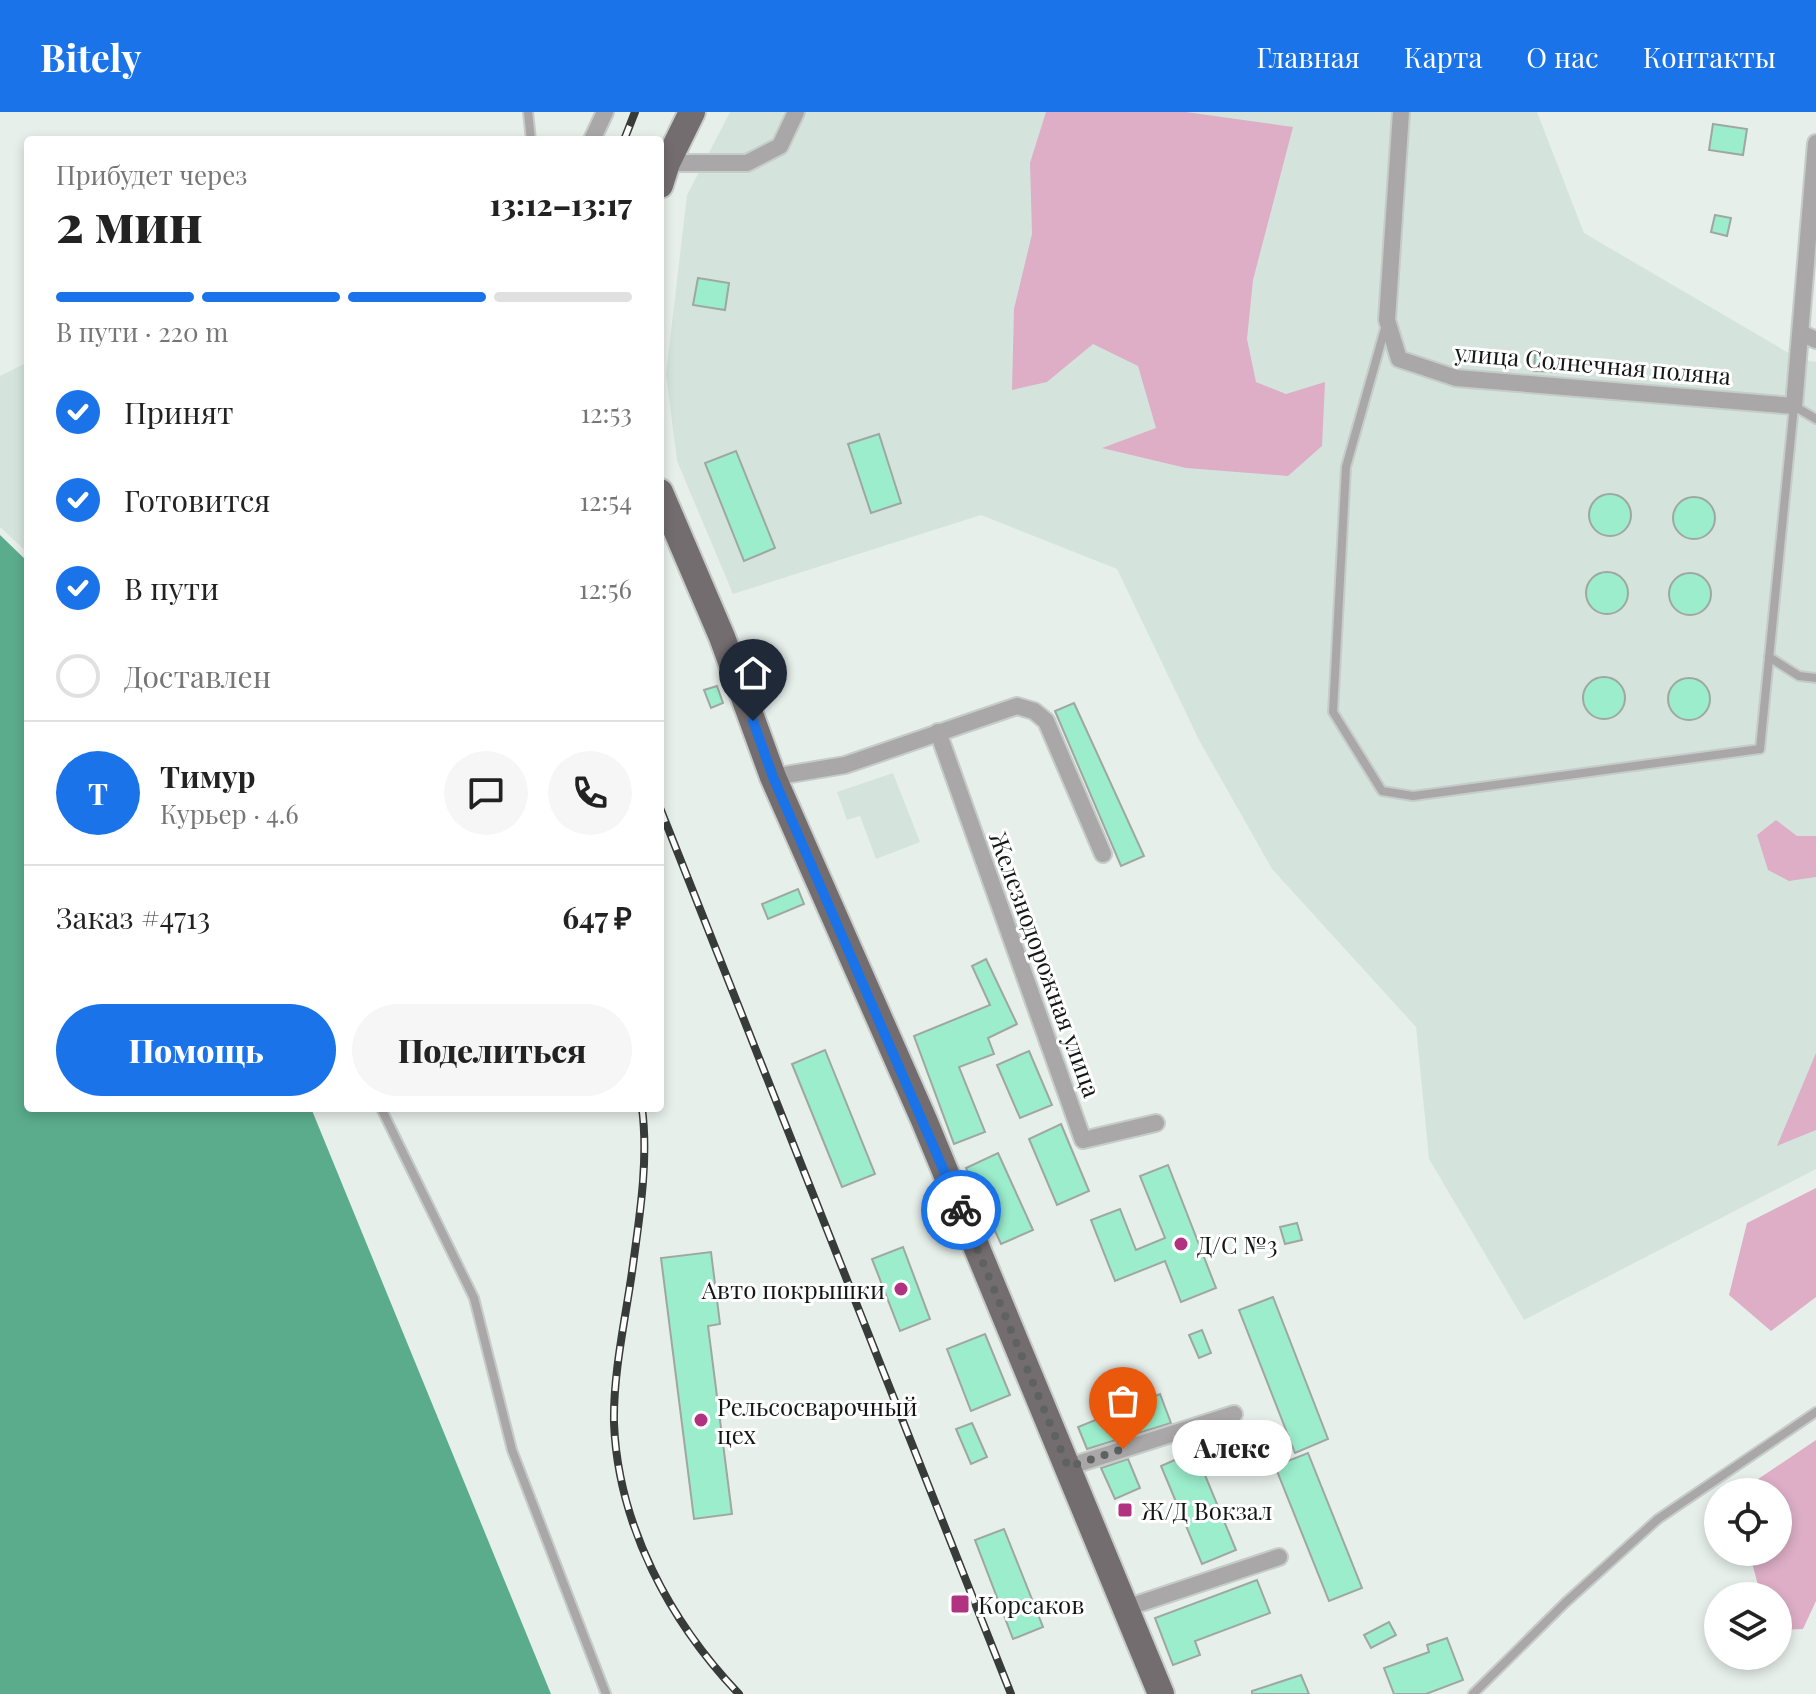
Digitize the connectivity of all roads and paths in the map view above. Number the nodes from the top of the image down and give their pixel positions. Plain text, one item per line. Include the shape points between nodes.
1 (528, 112) edge
2 (605, 112) edge
3 (692, 112) edge
4 (796, 112) edge
5 (1401, 112) edge
6 (531, 136) edge
7 (594, 136) edge
8 (1816, 143) edge
9 (664, 172) edge
10 (664, 174) edge
11 (1387, 320) junction
12 (1809, 337) edge
13 (1794, 406) junction
14 (1816, 419) edge
15 (664, 501) edge
16 (1769, 657) junction
17 (1816, 678) edge
18 (938, 732) junction
19 (773, 777) junction
20 (1103, 854) dead end
21 (383, 1112) edge
22 (1156, 1123) dead end
23 (1816, 1412) edge
24 (1234, 1414) dead end
25 (1068, 1467) junction
26 (1279, 1557) dead end
27 (1126, 1608) junction
28 (606, 1694) edge
29 (1161, 1694) edge
30 (1473, 1694) edge

1 - 6 lane
2 - 7 street
3 - 9 main road
4 - 10 street via 780,146 747,163
5 - 11 street, улица Солнечная поляна
8 - 12 street
11 - 13 street, улица Солнечная поляна via 1399,359 1456,378
11 - 16 lane via 1346,467 1333,712 1382,791 1413,796 1760,749
12 - 13 street via 1799,357
13 - 14 lane
13 - 16 lane
15 - 19 main road via 722,637
16 - 17 lane via 1799,676
18 - 19 street via 845,765
18 - 20 street via 997,710 1017,706 1034,711 1046,721
18 - 22 street, Железнодорожная улица via 1083,1140
19 - 25 main road
21 - 28 lane via 474,1298 512,1450
23 - 30 lane via 1658,1519
24 - 25 street
25 - 27 main road
26 - 27 street
27 - 29 main road

